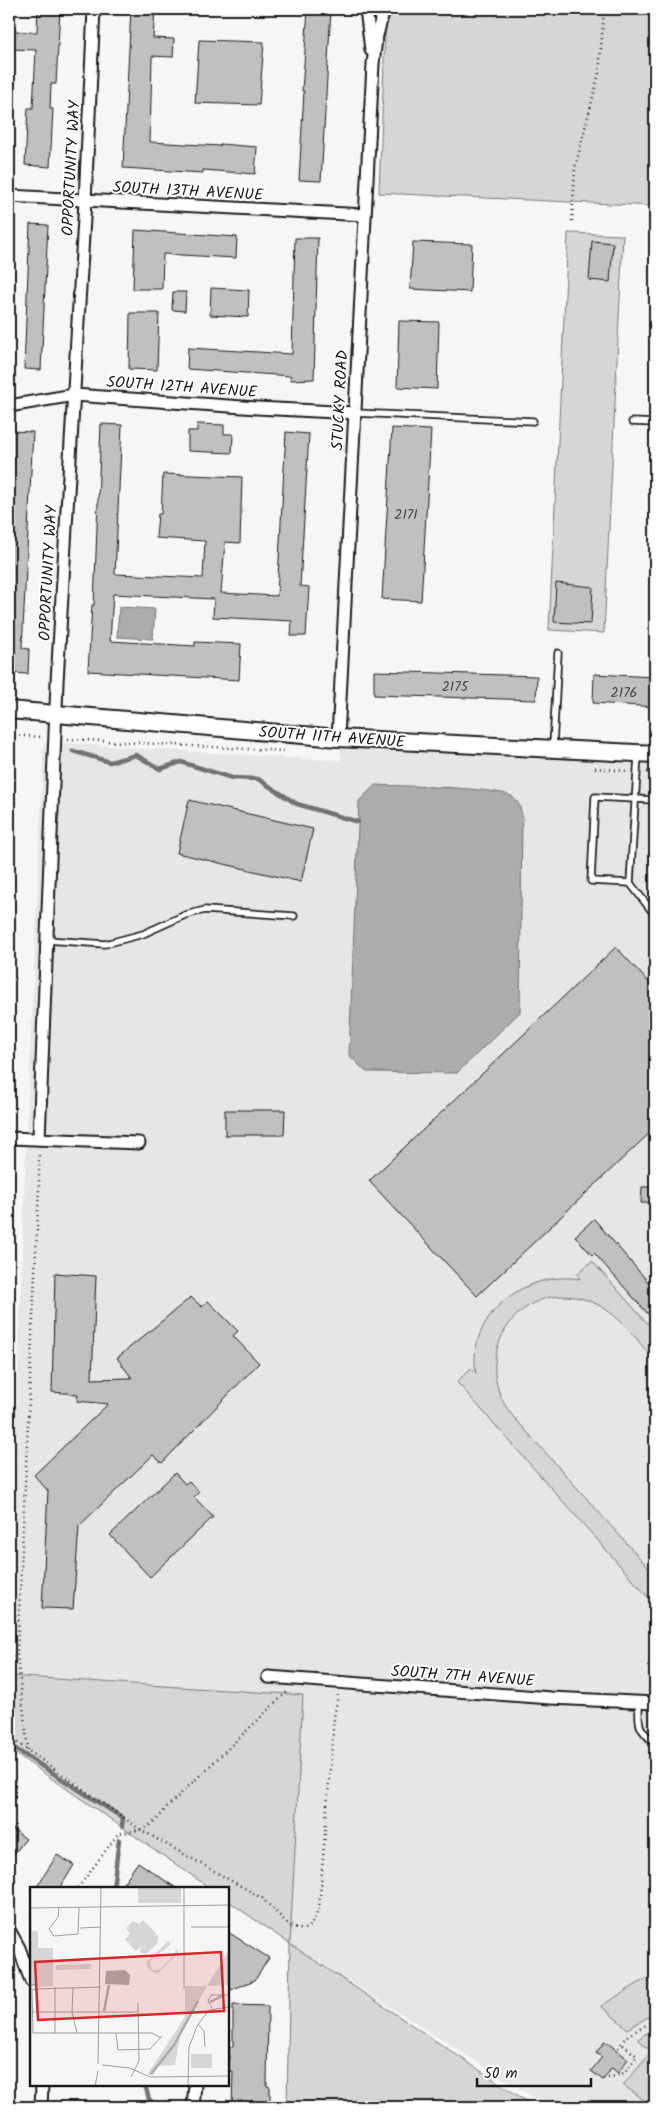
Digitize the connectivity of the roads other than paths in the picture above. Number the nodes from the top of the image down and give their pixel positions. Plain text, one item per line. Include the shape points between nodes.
1 (94, 9) edge
2 (366, 9) edge
3 (384, 9) edge
4 (373, 64) junction
5 (9, 196) edge
6 (85, 201) junction
7 (365, 215) junction
8 (74, 395) junction
9 (9, 406) edge
10 (355, 413) junction
11 (533, 421) dead end
12 (632, 422) dead end
13 (655, 423) edge
14 (558, 653) dead end
15 (9, 710) edge
16 (56, 714) junction
17 (338, 738) junction
18 (553, 748) junction
19 (638, 753) junction
20 (655, 754) edge
21 (635, 799) junction
22 (655, 800) edge
23 (630, 883) junction
24 (655, 914) edge
25 (294, 916) dead end
26 (47, 940) junction
27 (9, 1138) edge
28 (39, 1139) junction
29 (139, 1143) dead end
30 (268, 1677) dead end
31 (639, 1702) junction
32 (655, 1703) edge
33 (655, 1744) edge
34 (9, 1930) edge
35 (30, 1978) edge
36 (42, 2086) edge
37 (195, 2086) edge
38 (41, 2107) edge
39 (193, 2107) edge

1 - 6 street, OPPORTUNITY WAY
2 - 4 street, STUCKY ROAD
3 - 4 street, STUCKY ROAD
4 - 7 street, STUCKY ROAD
5 - 6 street, SOUTH 13TH AVENUE
6 - 7 street, SOUTH 13TH AVENUE
6 - 8 street, OPPORTUNITY WAY
7 - 10 street, STUCKY ROAD
8 - 9 street, SOUTH 12TH AVENUE
8 - 10 street, SOUTH 12TH AVENUE
8 - 16 street, OPPORTUNITY WAY
10 - 11 lane
10 - 17 street, STUCKY ROAD
12 - 13 lane
14 - 18 lane
15 - 16 street, SOUTH 11TH AVENUE
16 - 17 street, SOUTH 11TH AVENUE
16 - 26 street, OPPORTUNITY WAY
17 - 18 street, SOUTH 11TH AVENUE
18 - 19 street, SOUTH 11TH AVENUE
19 - 20 street, SOUTH 11TH AVENUE
19 - 21 lane
21 - 22 lane
21 - 23 lane
21 - 23 lane via 595,797 591,881
23 - 24 lane
25 - 26 lane via 205,910 185,915 143,934 105,944
26 - 28 street, OPPORTUNITY WAY
27 - 28 street
28 - 29 street
30 - 31 street, SOUTH 7TH AVENUE
31 - 32 street, SOUTH 7TH AVENUE
31 - 33 lane via 638,1724
34 - 35 street via 20,1948
36 - 38 street
37 - 39 street

